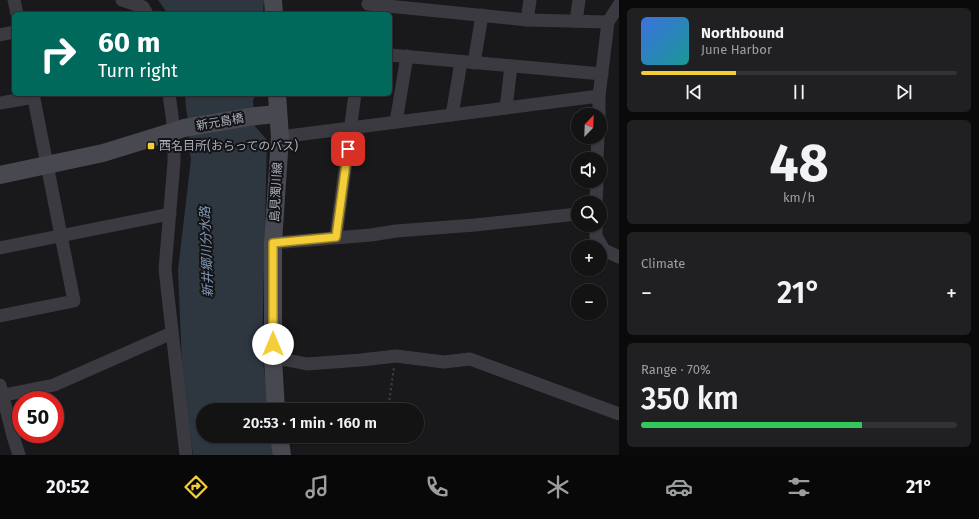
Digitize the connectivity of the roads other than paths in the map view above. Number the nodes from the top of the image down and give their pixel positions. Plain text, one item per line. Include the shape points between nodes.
1 (14, 0) edge
2 (122, 0) edge
3 (273, 0) edge
4 (530, 0) edge
5 (579, 0) edge
6 (619, 5) edge
7 (368, 6) edge
8 (465, 6) edge
9 (17, 12) edge
10 (146, 12) edge
11 (274, 12) edge
12 (482, 15) junction
13 (527, 20) junction
14 (576, 21) junction
15 (608, 22) junction
16 (12, 32) edge
17 (0, 35) edge
18 (392, 55) edge
19 (407, 56) junction
20 (461, 62) junction
21 (474, 63) junction
22 (511, 66) junction
23 (602, 74) junction
24 (29, 96) edge
25 (33, 96) edge
26 (170, 96) edge
27 (277, 96) edge
28 (356, 96) edge
29 (599, 96) junction
30 (0, 104) edge
31 (506, 108) junction
32 (599, 108) edge
33 (277, 114) junction
34 (452, 115) junction
35 (396, 122) junction
36 (351, 128) junction
37 (179, 130) junction
38 (280, 137) junction
39 (48, 165) junction
40 (0, 175) edge
41 (170, 214) junction
42 (571, 215) edge
43 (596, 232) edge
44 (61, 236) junction
45 (336, 237) junction
46 (273, 243) junction
47 (0, 248) edge
48 (619, 257) edge
49 (0, 316) edge
50 (172, 333) junction
51 (273, 359) junction
52 (1, 392) edge
53 (276, 403) edge
54 (619, 414) edge
55 (280, 443) edge
56 (19, 455) edge
57 (186, 455) edge
58 (282, 455) edge

1 - 9 street
2 - 10 street via 143,7
3 - 11 main road
4 - 13 street
5 - 14 street
6 - 15 street
7 - 8 street
8 - 12 street
12 - 13 street
12 - 21 street
13 - 14 street
14 - 15 street
15 - 23 street
16 - 17 street
18 - 19 street
19 - 20 street
19 - 35 street
20 - 21 street
20 - 34 street
21 - 22 street
22 - 23 street
22 - 31 street
23 - 29 street
24 - 30 street
25 - 39 street
26 - 37 street
27 - 33 main road, 島見濁川線
28 - 36 street
29 - 31 street
29 - 32 street
31 - 34 street
33 - 37 main road, 新元島橋
33 - 38 main road, 島見濁川線
34 - 35 street
35 - 36 street
36 - 38 street
36 - 45 street
37 - 39 main road, 新元島橋 via 103,153
37 - 41 street
38 - 46 main road, 島見濁川線
39 - 40 main road, 新元島橋
39 - 44 street
41 - 44 street
41 - 50 street via 165,269
42 - 45 street
43 - 48 street via 604,250
44 - 47 street
44 - 49 street via 74,301
45 - 46 street
46 - 51 main road, 島見濁川線
50 - 52 street via 54,385
50 - 57 street
51 - 53 main road, 島見濁川線
51 - 54 street via 307,364 396,356 444,362 470,359
52 - 56 street
55 - 58 main road

